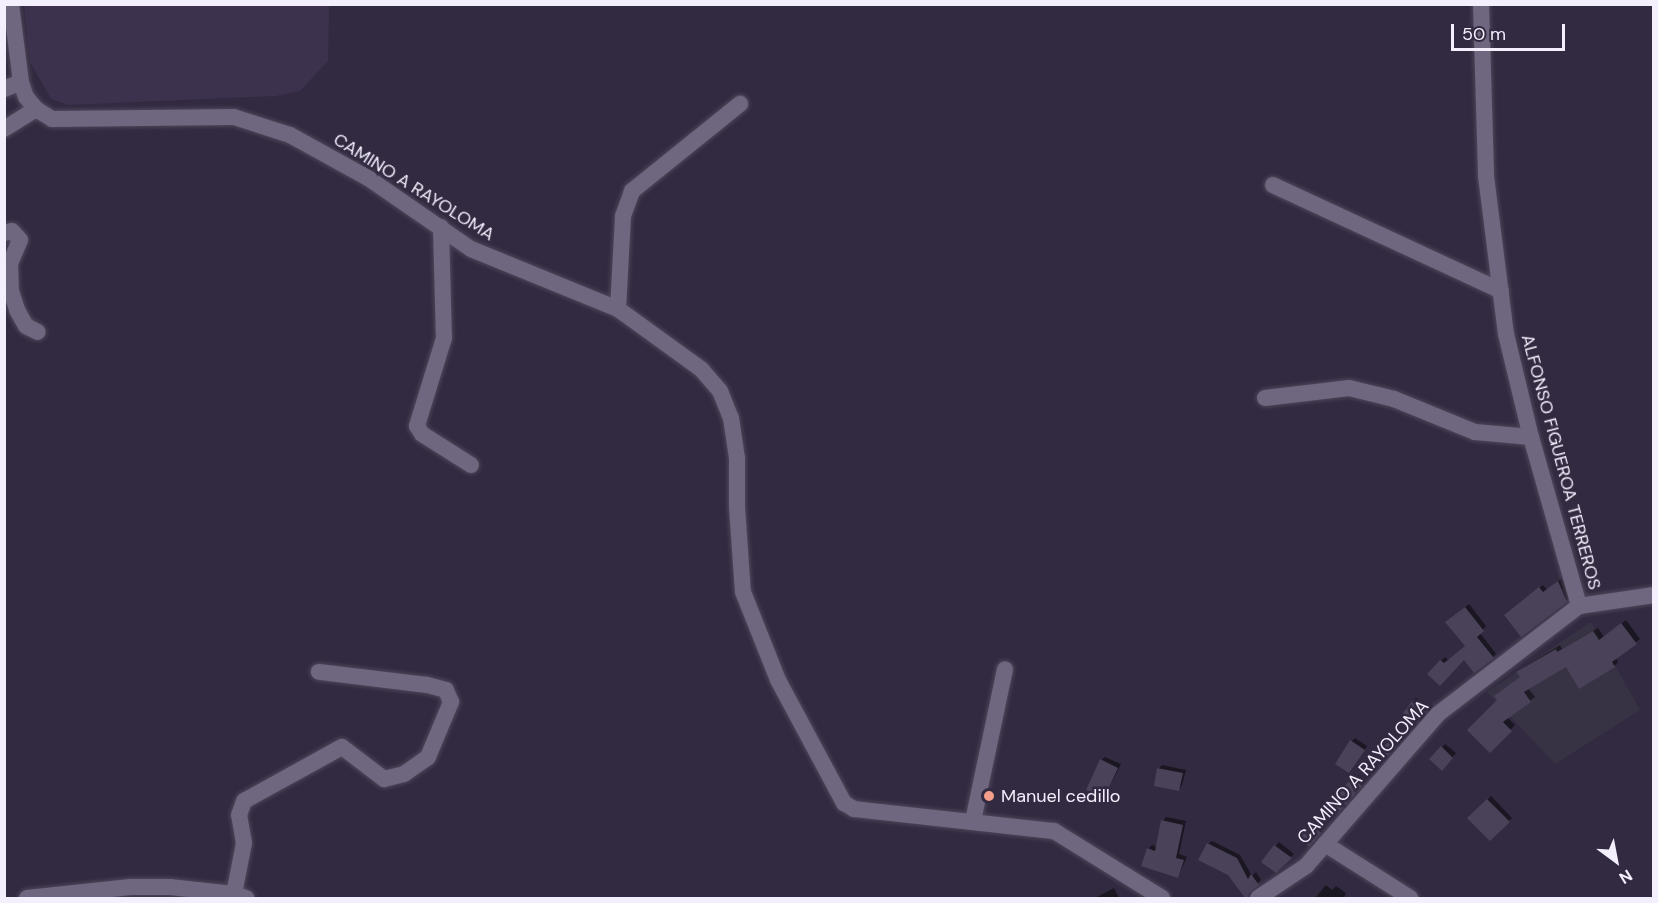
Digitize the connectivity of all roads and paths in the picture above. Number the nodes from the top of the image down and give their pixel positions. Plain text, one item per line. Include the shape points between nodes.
1 (11, 4) edge
2 (1481, 4) edge
3 (21, 82) junction
4 (4, 89) edge
5 (740, 104) dead end
6 (36, 109) junction
7 (4, 129) edge
8 (1273, 185) dead end
9 (441, 227) junction
10 (4, 233) edge
11 (1501, 291) junction
12 (618, 309) junction
13 (38, 332) dead end
14 (1265, 398) dead end
15 (1531, 438) junction
16 (471, 465) dead end
17 (1653, 595) edge
18 (1579, 606) junction
19 (1005, 669) dead end
20 (319, 672) dead end
21 (973, 821) junction
22 (1325, 844) junction
23 (240, 896) edge
24 (27, 898) edge
25 (1162, 898) edge
26 (1258, 898) edge
27 (1410, 898) edge

1 - 3 street
2 - 11 street, ALFONSO FIGUEROA TERREROS via 1486,176
3 - 4 street
3 - 6 street
5 - 12 street via 632,190 623,216
6 - 7 street
6 - 9 street, CAMINO A RAYOLOMA via 52,119 234,117 290,135 368,178
8 - 11 street
9 - 12 street, CAMINO A RAYOLOMA via 471,249
9 - 16 street via 444,338 417,426 422,434
10 - 13 street via 12,231 20,240 10,263 11,291 26,326
11 - 15 street, ALFONSO FIGUEROA TERREROS via 1506,334
12 - 21 street, CAMINO A RAYOLOMA via 701,369 720,391 731,417 737,458 743,592 778,680 844,803 854,809
14 - 15 street via 1349,388 1394,399 1475,432
15 - 18 street, ALFONSO FIGUEROA TERREROS
17 - 18 street, CAMINO A RAYOLOMA
18 - 22 street, CAMINO A RAYOLOMA via 1438,714
19 - 21 street
20 - 23 street via 428,685 446,690 452,702 429,757 404,774 384,779 342,747 244,801 239,815 244,843
21 - 25 street, CAMINO A RAYOLOMA via 1054,831
22 - 26 street, CAMINO A RAYOLOMA via 1306,866
22 - 27 street
23 - 24 street via 170,886

